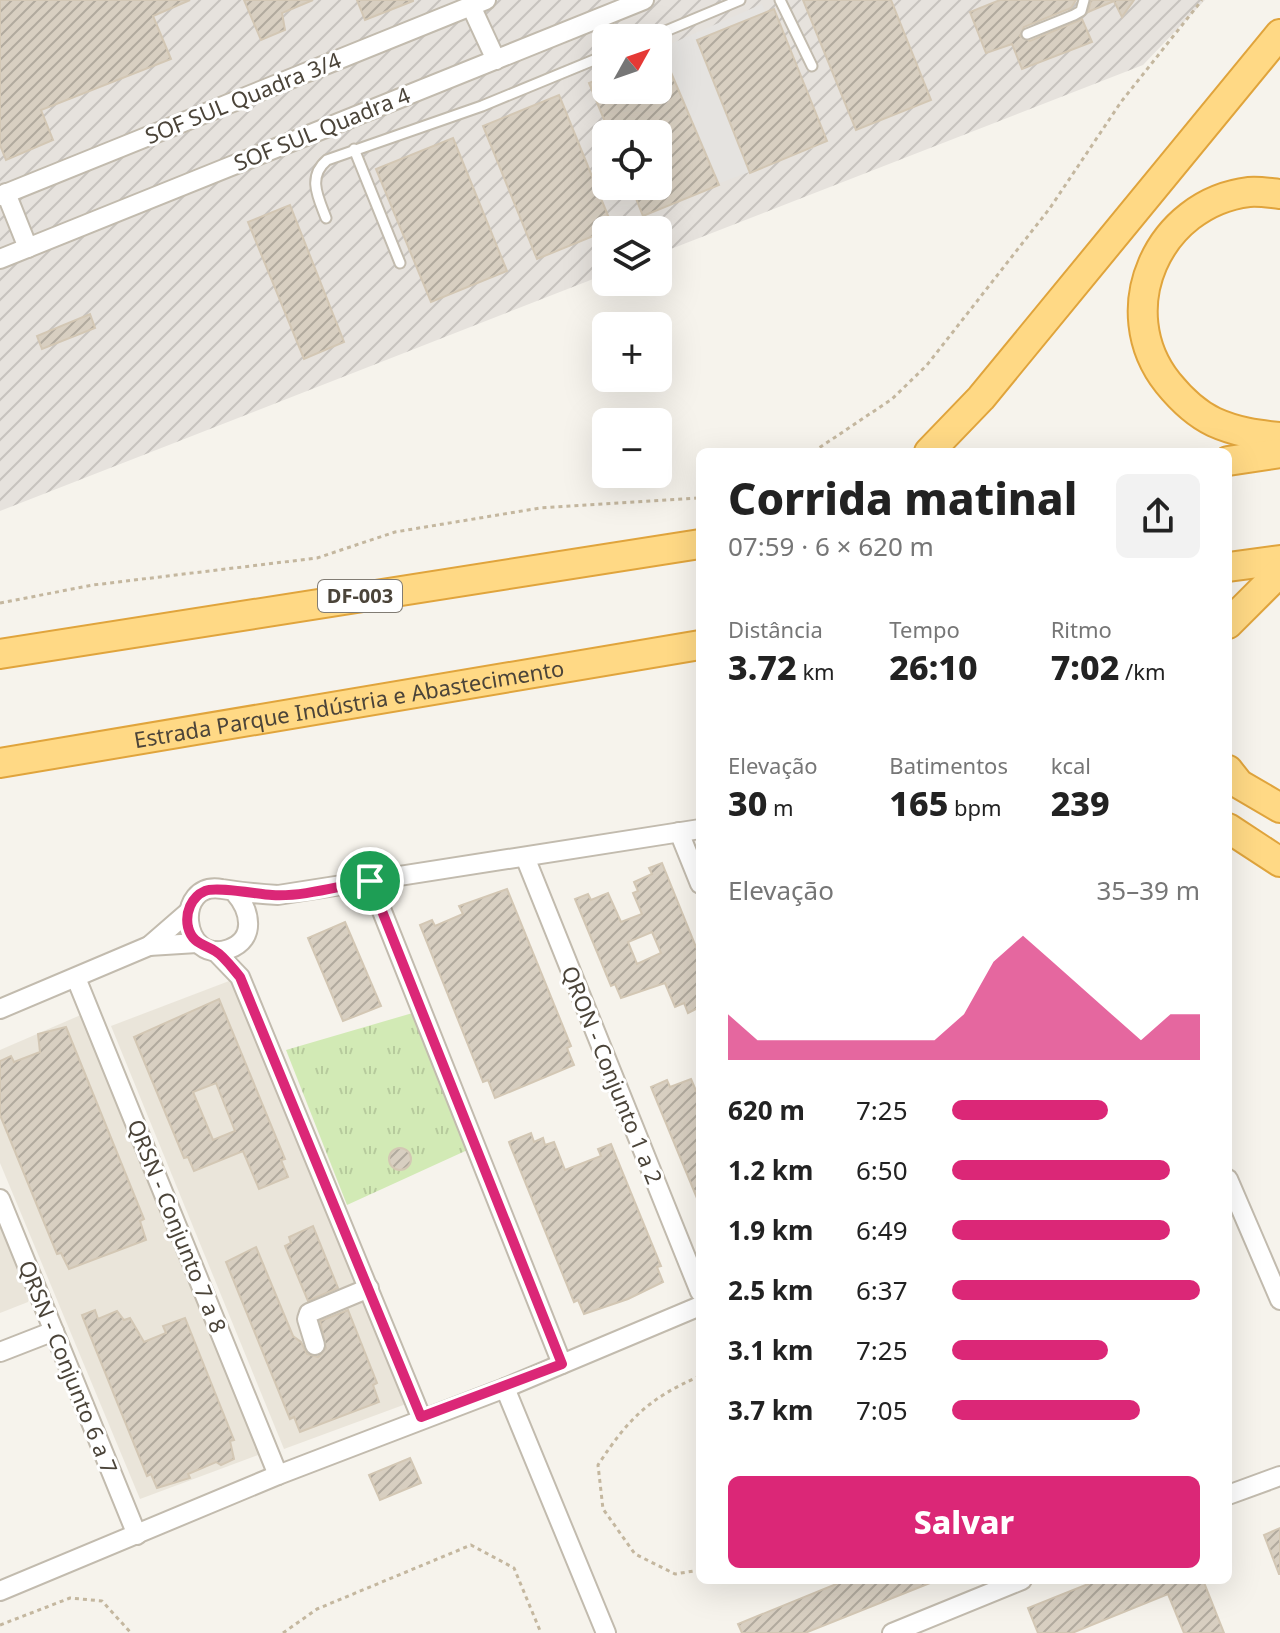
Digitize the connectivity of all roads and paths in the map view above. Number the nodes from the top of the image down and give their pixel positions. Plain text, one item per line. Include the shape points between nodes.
1 (740, 0) edge
2 (780, 0) edge
3 (1084, 0) edge
4 (1202, 0) edge
5 (635, 2) edge
6 (478, 3) edge
7 (672, 28) edge
8 (1027, 34) dead end
9 (1280, 34) edge
10 (496, 60) junction
11 (592, 61) edge
12 (812, 66) dead end
13 (354, 149) junction
14 (3, 194) edge
15 (1280, 194) edge
16 (326, 218) dead end
17 (28, 248) junction
18 (0, 251) edge
19 (0, 259) edge
20 (400, 263) dead end
21 (1280, 437) edge
22 (819, 448) edge
23 (933, 448) edge
24 (1280, 453) edge
25 (1232, 460) edge
26 (696, 498) edge
27 (696, 545) edge
28 (1280, 560) edge
29 (1232, 566) edge
30 (1280, 572) edge
31 (0, 603) edge
32 (1232, 620) edge
33 (696, 646) edge
34 (7, 651) edge
35 (0, 763) edge
36 (1232, 775) edge
37 (1280, 808) edge
38 (696, 830) edge
39 (1232, 831) edge
40 (679, 832) junction
41 (525, 857) junction
42 (1280, 862) edge
43 (696, 874) edge
44 (370, 881) junction
45 (235, 893) junction
46 (278, 895) junction
47 (187, 913) junction
48 (249, 922) junction
49 (240, 942) junction
50 (149, 946) junction
51 (206, 947) junction
52 (240, 977) junction
53 (76, 978) junction
54 (0, 1009) edge
55 (1232, 1188) edge
56 (0, 1199) edge
57 (696, 1282) edge
58 (369, 1288) junction
59 (1280, 1300) edge
60 (696, 1308) edge
61 (54, 1331) junction
62 (315, 1345) dead end
63 (0, 1352) edge
64 (562, 1364) junction
65 (696, 1378) edge
66 (505, 1388) junction
67 (421, 1417) junction
68 (278, 1475) junction
69 (1280, 1476) edge
70 (1232, 1494) edge
71 (137, 1535) junction
72 (696, 1571) edge
73 (1005, 1584) edge
74 (0, 1591) edge
75 (0, 1625) edge
76 (131, 1633) edge
77 (283, 1633) edge
78 (541, 1633) edge
79 (606, 1633) edge
80 (892, 1633) edge

1 - 7 lane
2 - 12 lane
3 - 8 lane via 1081,11
4 - 22 path via 927,365 892,399
5 - 10 street, SOF SUL Quadra 4
6 - 10 street
6 - 14 street, SOF SUL Quadra 3/4
9 - 23 highway via 981,398
10 - 17 street, SOF SUL Quadra 4
11 - 13 lane via 482,106
13 - 16 lane via 327,160 315,177
13 - 20 lane
14 - 17 street
15 - 21 highway via 1250,192 1218,200 1187,220 1148,270 1141,302 1143,335 1152,358 1184,402 1212,422
17 - 19 street, SOF SUL Quadra 4
18 - 19 street
24 - 25 highway
26 - 31 path via 540,508 395,532 317,558 93,585
27 - 34 highway, DF-003
28 - 29 highway
30 - 32 highway
33 - 35 highway, Estrada Parque Indústria e Abastecimento
36 - 37 highway
38 - 40 street
39 - 42 highway
40 - 41 street
40 - 43 street
41 - 44 street
41 - 57 street, QRON - Conjunto 1 a 2
44 - 46 street
44 - 64 street
45 - 46 street
45 - 47 street via 206,890
45 - 48 street via 246,906
46 - 48 street
47 - 50 street
47 - 51 street via 188,929
48 - 49 street
49 - 51 street via 228,949
49 - 52 street
50 - 51 street
50 - 53 street
51 - 52 street
52 - 58 street
53 - 54 street
53 - 68 street, QRSN - Conjunto 7 a 8
55 - 59 street
56 - 61 street, QRSN - Conjunto 6 a 7
58 - 62 street via 309,1313
58 - 67 street
60 - 64 street
61 - 63 street
61 - 71 street, QRSN - Conjunto 6 a 7
64 - 66 street
65 - 72 path via 663,1392 625,1423 598,1465 603,1509 635,1554 675,1574
66 - 67 street
66 - 79 street
67 - 68 street
68 - 71 street
69 - 70 street
71 - 74 street
73 - 80 street
75 - 76 path via 70,1598 102,1601
77 - 78 path via 317,1609 471,1545 514,1568

